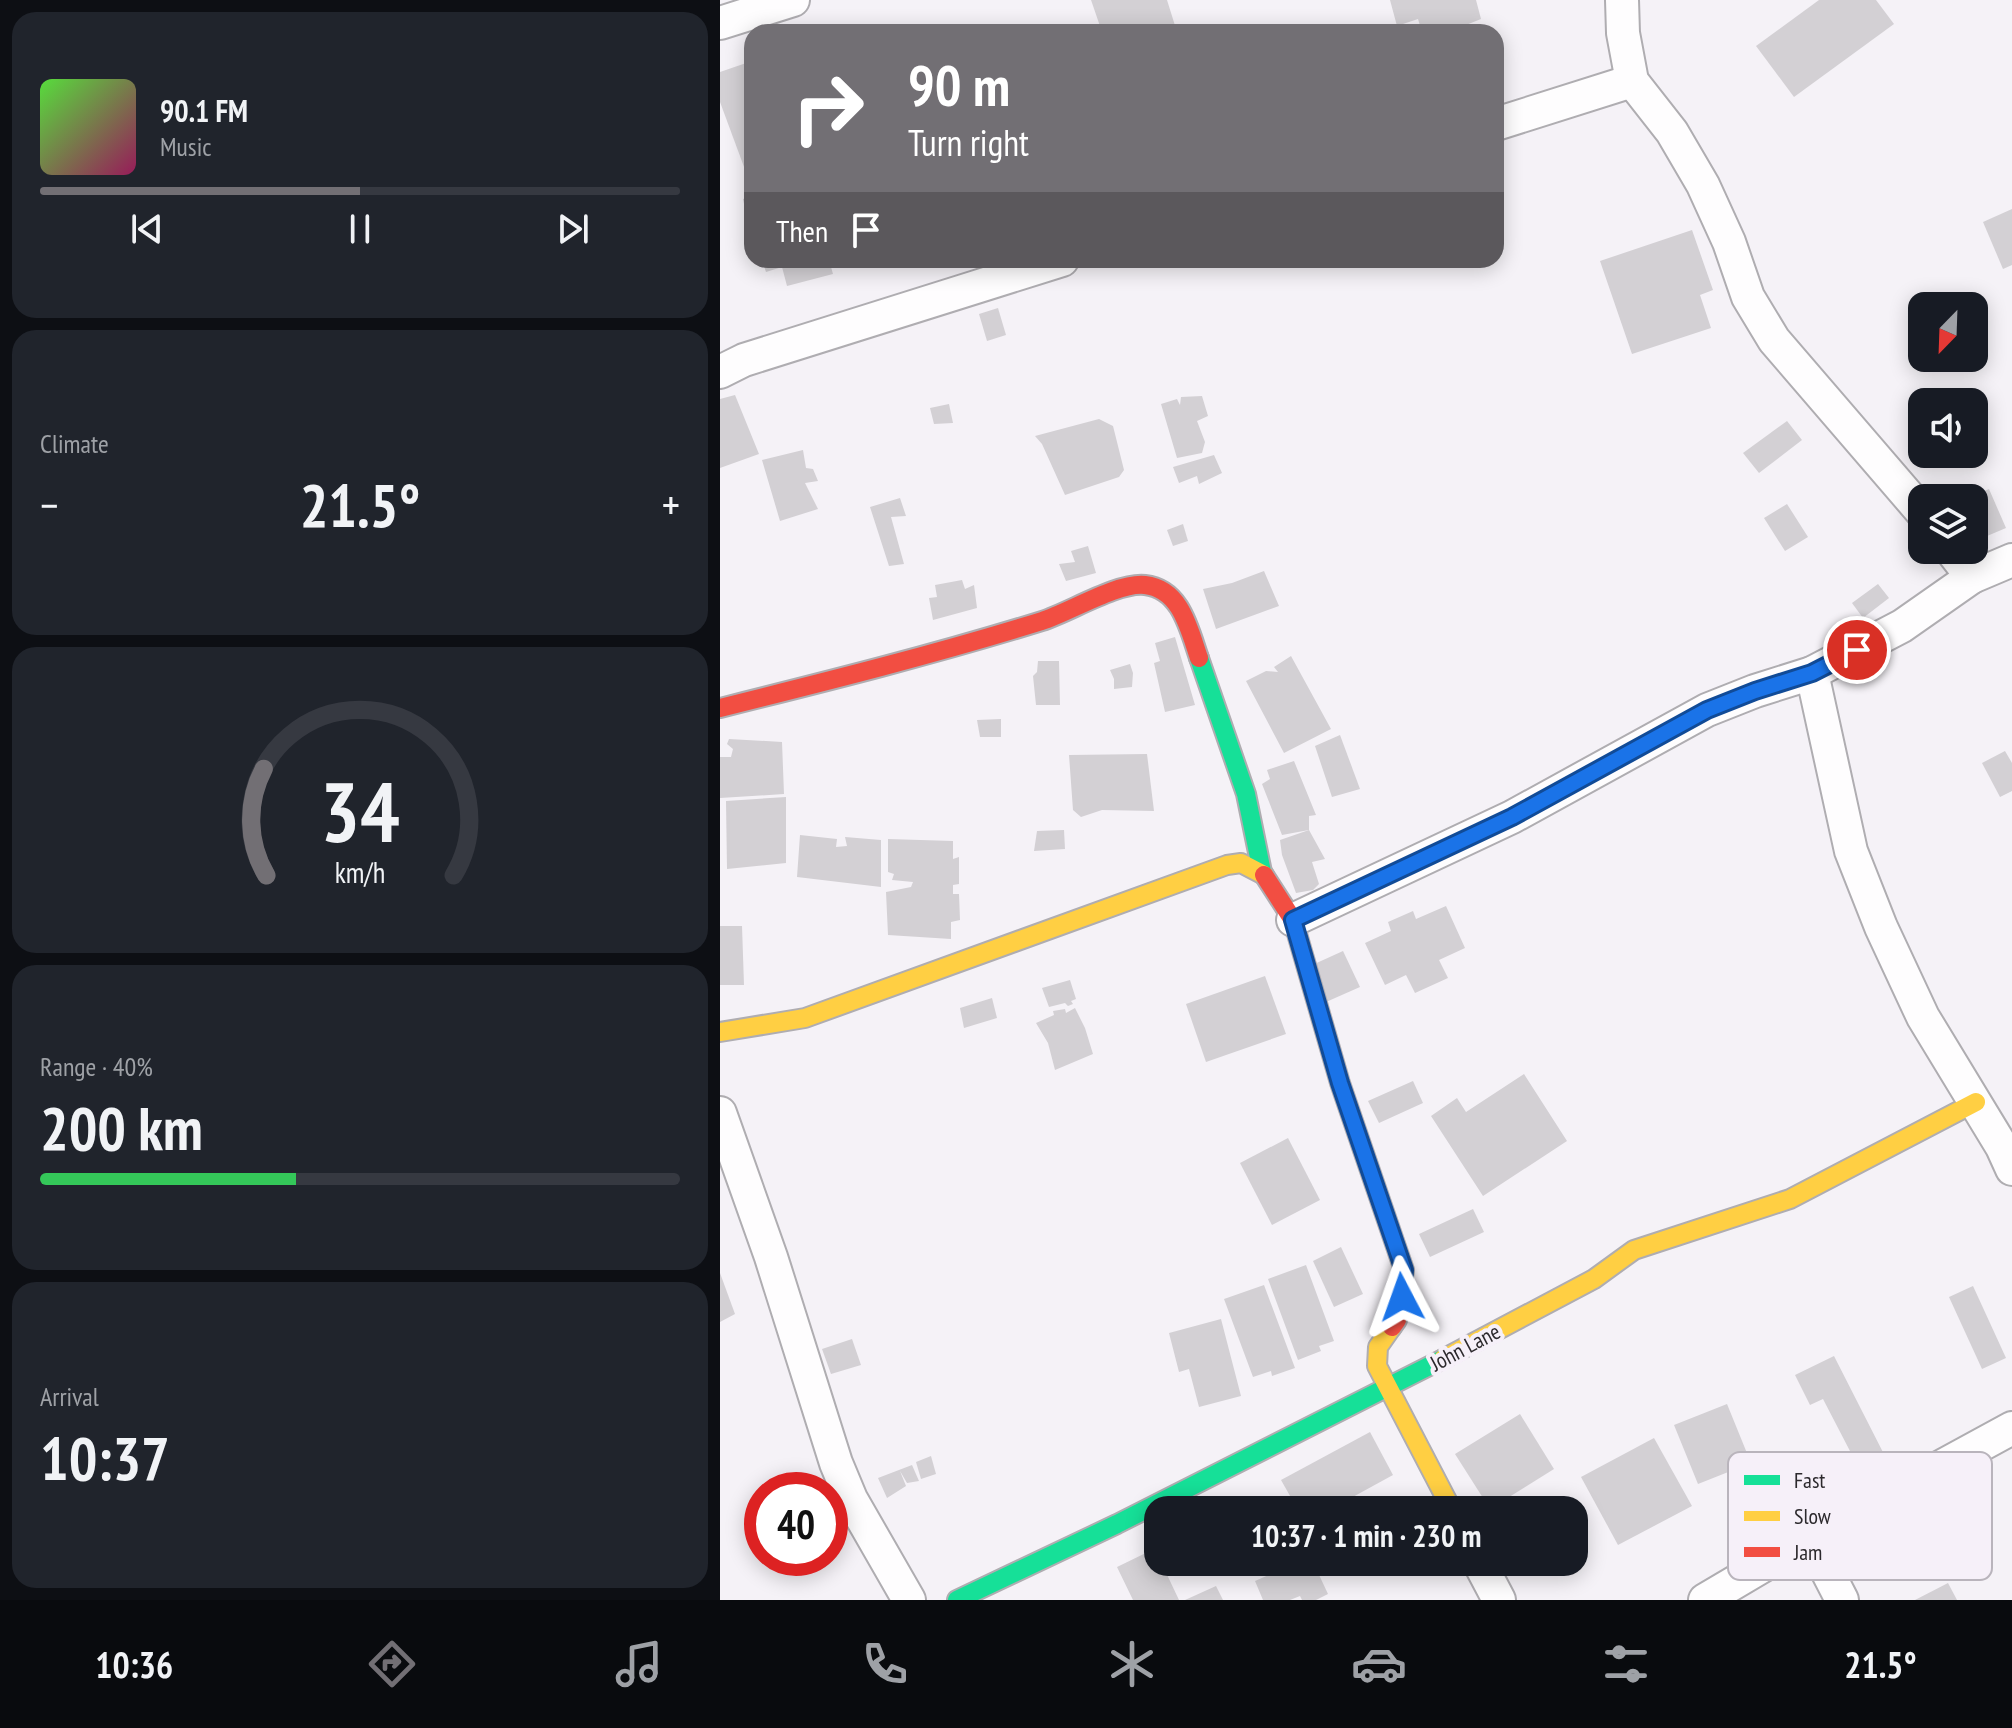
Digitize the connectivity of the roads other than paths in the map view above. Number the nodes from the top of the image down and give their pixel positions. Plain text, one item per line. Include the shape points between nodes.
1 (793, 0) edge
2 (1622, 0) edge
3 (720, 23) edge
4 (1632, 81) junction
5 (1504, 121) edge
6 (1037, 268) edge
7 (720, 372) edge
8 (1908, 496) edge
9 (2012, 560) edge
10 (1962, 564) edge
11 (1972, 577) junction
12 (1812, 673) junction
13 (720, 708) edge
14 (1262, 872) junction
15 (1293, 920) junction
16 (720, 1032) edge
17 (1976, 1102) junction
18 (720, 1113) edge
19 (2012, 1169) edge
20 (1387, 1388) junction
21 (2012, 1428) edge
22 (1968, 1452) edge
23 (1445, 1496) edge
24 (1486, 1576) edge
25 (1739, 1580) edge
26 (1832, 1580) edge
27 (909, 1600) edge
28 (957, 1600) edge
29 (1499, 1600) edge
30 (1705, 1600) edge
31 (1842, 1600) edge

1 - 3 street
2 - 4 street
4 - 5 street
4 - 8 street via 1672,132 1703,185 1748,297 1774,340
6 - 7 street
9 - 11 street
10 - 11 street
11 - 12 street via 1902,626
12 - 15 street via 1707,710 1512,817
12 - 17 street via 1851,851 1923,1017
13 - 14 street via 1046,620 1128,586 1162,590 1184,614 1246,794
14 - 15 street
14 - 16 street via 1241,863 1227,865 805,1018
15 - 20 street via 1340,1083 1404,1270 1397,1320 1378,1347 1377,1366
17 - 19 street
17 - 20 street, John Lane via 1790,1199 1634,1250 1594,1279
18 - 27 street via 836,1463
20 - 23 street
20 - 28 street, John Lane
21 - 22 street
24 - 29 street
25 - 30 street
26 - 31 street

